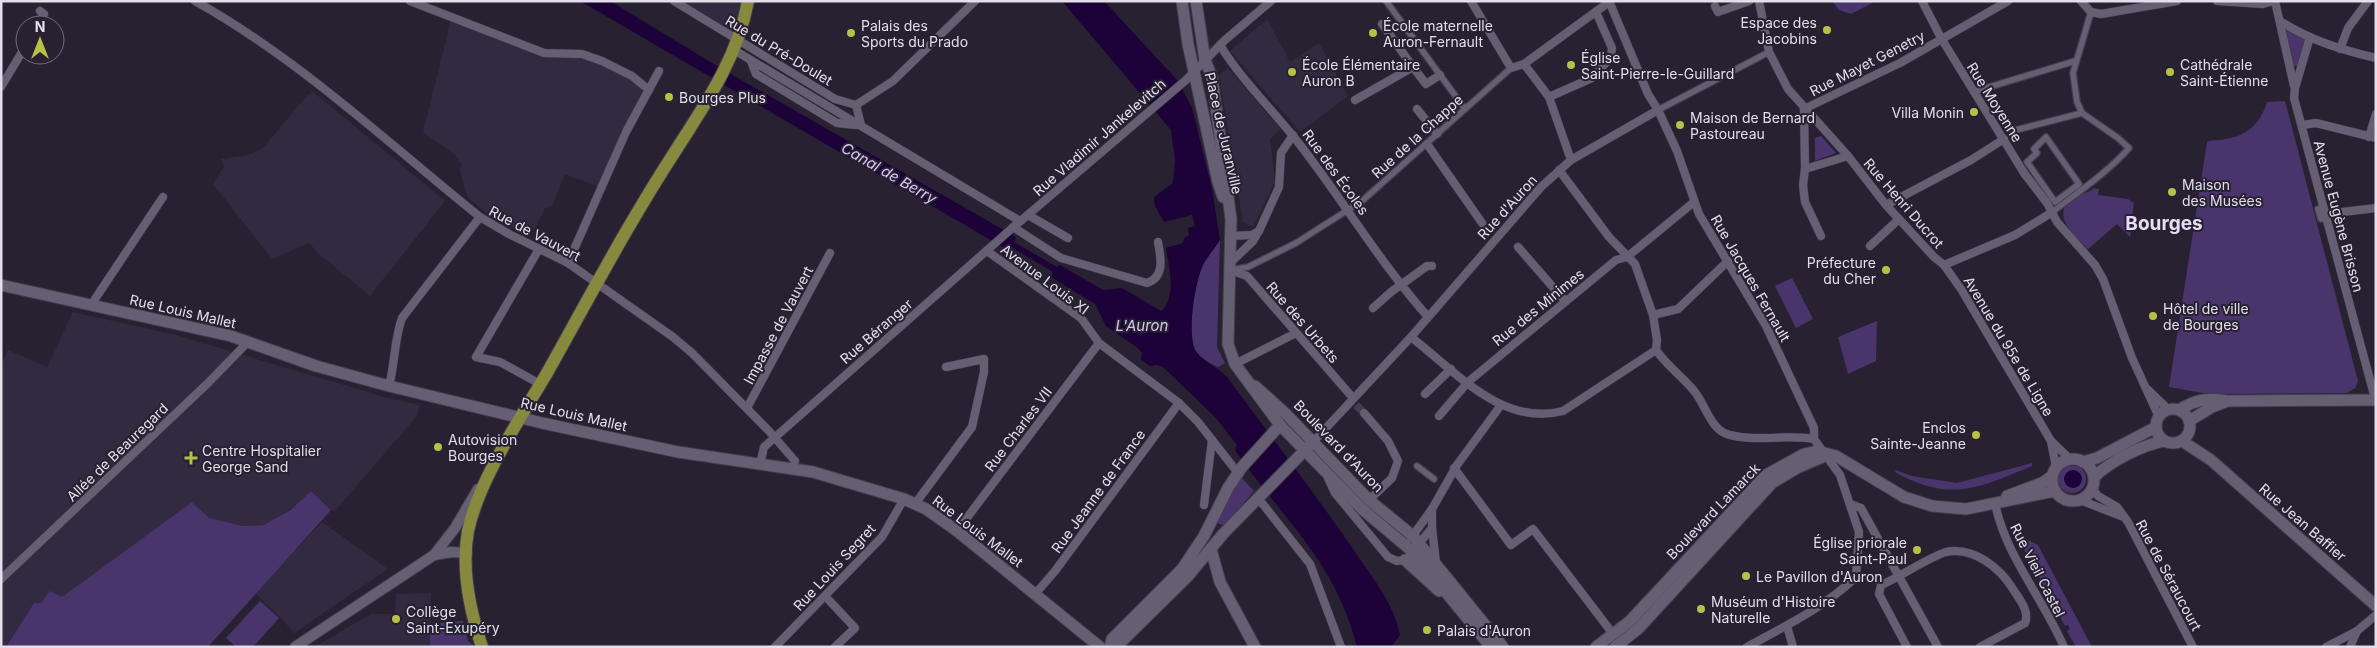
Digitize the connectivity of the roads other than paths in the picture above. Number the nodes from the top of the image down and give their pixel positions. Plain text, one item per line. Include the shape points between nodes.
1 (195, 1) edge
2 (410, 1) edge
3 (674, 1) edge
4 (748, 1) edge
5 (975, 1) edge
6 (1182, 1) edge
7 (1196, 1) edge
8 (1271, 1) edge
9 (1386, 1) edge
10 (1471, 1) edge
11 (1749, 1) edge
12 (1759, 1) edge
13 (1922, 1) edge
14 (2008, 1) edge
15 (2081, 1) edge
16 (2177, 1) edge
17 (2217, 1) edge
18 (2275, 1) edge
19 (2368, 1) edge
20 (1609, 2) edge
21 (2163, 2) edge
22 (1715, 6) dead end
23 (40, 11) dead end
24 (1596, 12) junction
25 (2091, 12) junction
26 (43, 15) edge
27 (2280, 21) junction
28 (1382, 24) dead end
29 (2310, 37) junction
30 (1941, 38) junction
31 (1220, 45) junction
32 (2340, 49) junction
33 (734, 50) junction
34 (1769, 52) junction
35 (1208, 57) junction
36 (2376, 58) edge
37 (2075, 61) junction
38 (15, 64) edge
39 (1524, 64) junction
40 (1413, 67) junction
41 (1, 68) edge
42 (1511, 68) junction
43 (659, 72) dead end
44 (10, 73) junction
45 (1190, 75) junction
46 (1440, 75) junction
47 (1, 87) edge
48 (2295, 88) junction
49 (649, 90) junction
50 (1973, 92) junction
51 (1549, 97) junction
52 (1355, 100) dead end
53 (856, 106) junction
54 (1417, 109) dead end
55 (1804, 109) junction
56 (1465, 110) junction
57 (1658, 110) junction
58 (2082, 113) junction
59 (2376, 114) edge
60 (2302, 125) junction
61 (861, 126) junction
62 (2016, 130) tunnel mouth
63 (1437, 134) junction
64 (1293, 135) junction
65 (2005, 137) junction
66 (2373, 138) edge
67 (1427, 144) junction
68 (1848, 156) junction
69 (1571, 160) junction
70 (1558, 170) junction
71 (1805, 170) junction
72 (163, 197) dead end
73 (1694, 202) junction
74 (2055, 202) joint
75 (1886, 205) junction
76 (2376, 208) edge
77 (1349, 210) junction
78 (2051, 213) junction
79 (2321, 214) junction
80 (1028, 215) junction
81 (480, 217) junction
82 (1899, 218) junction
83 (1231, 219) junction
84 (1020, 221) junction
85 (1482, 223) tunnel mouth
86 (1012, 229) junction
87 (1259, 231) junction
88 (1231, 236) junction
89 (1821, 236) dead end
90 (1068, 238) dead end
91 (1158, 242) dead end
92 (1870, 246) dead end
93 (1518, 247) dead end
94 (539, 249) junction
95 (987, 251) junction
96 (830, 253) dead end
97 (1627, 257) junction
98 (1728, 261) junction
99 (568, 262) junction
100 (1944, 265) junction
101 (1432, 266) dead end
102 (1230, 267) junction
103 (598, 282) junction
104 (1, 285) edge
105 (1401, 286) junction
106 (1565, 301) junction
107 (93, 306) junction
108 (1373, 308) dead end
109 (1653, 315) junction
110 (1428, 317) junction
111 (1296, 333) junction
112 (1411, 337) junction
113 (246, 340) junction
114 (1099, 343) junction
115 (1656, 350) junction
116 (1235, 364) junction
117 (946, 367) dead end
118 (1451, 368) junction
119 (1244, 376) junction
120 (1468, 382) junction
121 (540, 384) junction
122 (389, 386) junction
123 (2145, 388) junction
124 (1425, 394) dead end
125 (1353, 401) junction
126 (2228, 401) junction
127 (2375, 401) edge
128 (1179, 403) junction
129 (1501, 405) junction
130 (747, 408) junction
131 (2174, 410) junction
132 (1364, 413) tunnel mouth
133 (1439, 416) dead end
134 (521, 418) junction
135 (2158, 422) junction
136 (1280, 425) junction
137 (2187, 431) junction
138 (774, 437) junction
139 (1814, 439) junction
140 (1212, 440) junction
141 (2164, 441) junction
142 (1309, 442) junction
143 (2051, 442) junction
144 (1827, 455) junction
145 (2070, 459) junction
146 (2083, 462) junction
147 (760, 465) junction
148 (1417, 466) dead end
149 (1454, 468) junction
150 (793, 469) junction
151 (1240, 470) junction
152 (1325, 471) junction
153 (2054, 472) junction
154 (489, 475) junction
155 (1434, 479) dead end
156 (2093, 483) junction
157 (2055, 491) junction
158 (1261, 496) junction
159 (1369, 500) junction
160 (2080, 500) junction
161 (910, 501) junction
162 (1995, 502) junction
163 (1850, 504) junction
164 (1204, 505) dead end
165 (1432, 509) junction
166 (2121, 516) junction
167 (1211, 522) junction
168 (1432, 528) junction
169 (957, 531) junction
170 (1224, 534) junction
171 (1411, 547) junction
172 (466, 552) junction
173 (434, 556) junction
174 (1204, 561) junction
175 (1436, 563) junction
176 (1900, 577) junction
177 (1, 579) edge
178 (1036, 594) junction
179 (826, 597) junction
180 (2376, 606) edge
181 (2043, 609) junction
182 (2376, 615) edge
183 (2028, 617) junction
184 (1787, 626) junction
185 (2356, 631) junction
186 (1613, 634) junction
187 (1096, 643) edge
188 (1491, 646) edge
189 (295, 647) edge
190 (482, 647) edge
191 (776, 647) edge
192 (834, 647) edge
193 (1110, 647) edge
194 (1116, 647) edge
195 (1255, 647) edge
196 (1341, 647) edge
197 (1503, 647) edge
198 (1596, 647) edge
199 (1614, 647) edge
200 (1747, 647) edge
201 (1793, 647) edge
202 (1907, 647) edge
203 (1938, 647) edge
204 (1980, 647) edge
205 (2064, 647) edge
206 (2193, 647) edge
207 (2326, 647) edge
208 (2350, 647) edge

1 - 81 street, Rue de Vauvert via 309,78
2 - 49 street via 544,54 582,54 596,58 632,76
3 - 33 street, Rue du Pré-Doulet
4 - 33 main road
5 - 53 street via 893,81
6 - 45 main road, Place de Juranville
7 - 35 main road, Place de Juranville
8 - 31 street, Rue Vladimir Jankelevitch
9 - 46 street
10 - 42 street
11 - 22 street via 1718,12
12 - 34 street, Rue Henri Ducrot
13 - 30 street, Rue Moyenne
14 - 30 street, Rue Mayet Genetry
15 - 25 street
16 - 21 street
17 - 18 street via 2263,4
18 - 27 street, Avenue Eugène Brisson
19 - 32 street via 2348,28
20 - 24 street
20 - 57 street, Rue Jacques Fernault
21 - 25 street via 2108,14
23 - 26 street
24 - 39 street
24 - 51 street via 1612,48 1611,57 1592,78
25 - 37 street
27 - 29 street
27 - 48 street, Avenue Eugène Brisson
28 - 40 street
29 - 32 street
29 - 48 street
30 - 50 street, Rue Moyenne
30 - 55 street, Rue Mayet Genetry via 1900,63
31 - 35 street, Rue Vladimir Jankelevitch
31 - 64 street, Rue des Écoles
32 - 36 street
33 - 53 street, Rue du Pré-Doulet
33 - 61 street, Rue du Pré-Doulet via 751,61 756,74 837,123
33 - 103 main road
34 - 55 street, Rue Henri Ducrot via 1788,89
34 - 57 street, Rue d'Auron
35 - 45 street, Rue Vladimir Jankelevitch
35 - 83 main road, Place de Juranville
37 - 50 street
37 - 58 street via 2072,73
38 - 44 street
39 - 42 street
39 - 51 street
40 - 46 street via 1426,84
40 - 52 street
41 - 44 street
42 - 56 street, Rue de la Chappe
43 - 49 street
44 - 47 street
45 - 80 street, Rue Vladimir Jankelevitch
45 - 83 main road, Place de Juranville
46 - 56 street
48 - 60 street, Avenue Eugène Brisson via 2294,98
49 - 99 street via 626,132
50 - 65 street, Rue Moyenne
51 - 69 street
53 - 61 street
54 - 63 street
55 - 68 street, Rue Henri Ducrot
55 - 71 street
56 - 63 street, Rue de la Chappe
57 - 69 street, Rue d'Auron
57 - 73 street, Rue Jacques Fernault via 1680,158
58 - 62 street
58 - 78 street via 2129,148 2101,177
59 - 66 street
60 - 66 street via 2316,123
60 - 79 street, Avenue Eugène Brisson
61 - 84 street, Rue du Pré-Doulet
63 - 67 street, Rue de la Chappe
64 - 77 street, Rue des Écoles
64 - 87 street via 1281,153 1279,187
65 - 75 street via 1971,160
65 - 78 street, Rue Moyenne
67 - 77 street, Rue de la Chappe
67 - 85 street
68 - 71 street
68 - 75 street, Rue Henri Ducrot
69 - 70 street, Rue d'Auron
70 - 97 street
70 - 110 street, Rue d'Auron via 1493,236
71 - 89 street via 1805,202
72 - 107 street
73 - 97 street, Rue des Minimes
73 - 98 street, Rue Jacques Fernault
74 - 74 street via 2027,162 2037,154 2034,149 2046,138 2079,184
75 - 82 street, Rue Henri Ducrot
76 - 79 street
77 - 102 street, Rue de la Chappe via 1296,243 1248,267
77 - 105 street, Rue des Écoles
78 - 100 street via 2015,235
78 - 123 street, Rue Moyenne via 2095,264 2102,277
79 - 127 street, Avenue Eugène Brisson
80 - 84 street, Rue Vladimir Jankelevitch
80 - 90 street
81 - 94 street, Rue de Vauvert
81 - 122 street via 402,318
82 - 92 street
82 - 100 street, Rue Henri Ducrot
83 - 88 main road, Boulevard d'Auron
84 - 86 street, Rue Béranger
86 - 91 street via 1061,258 1147,283 1155,280 1159,273 1162,259
86 - 95 street, Rue Béranger
87 - 88 street via 1252,235
87 - 102 street
88 - 102 main road, Boulevard d'Auron
93 - 106 street
94 - 99 street, Rue de Vauvert
94 - 121 street via 476,357 500,362
95 - 114 street, Avenue Louis XI via 1081,318
95 - 138 street, Rue Béranger
96 - 130 street, Impasse de Vauvert
97 - 106 street, Rue des Minimes via 1616,260
97 - 109 street via 1634,264
98 - 109 street via 1678,309
98 - 139 street, Rue Jacques Fernault via 1780,352 1814,428
99 - 103 street, Rue de Vauvert
100 - 143 street, Avenue du 95e de Ligne
101 - 105 street via 1427,266
102 - 111 street, Rue des Urbets via 1247,276
102 - 116 main road, Boulevard d'Auron via 1228,344
103 - 121 main road
103 - 130 street, Rue de Vauvert via 692,353
104 - 107 main road, Rue Louis Mallet
105 - 108 street
105 - 110 street, Rue des Écoles
106 - 120 street, Rue des Minimes
107 - 113 main road, Rue Louis Mallet
109 - 115 street
110 - 112 street, Rue d'Auron
111 - 116 street
111 - 125 street, Rue des Urbets
112 - 118 street
112 - 125 street, Rue d'Auron
113 - 122 main road, Rue Louis Mallet via 316,366
113 - 177 street, Allée de Beauregard via 208,383
114 - 128 street, Avenue Louis XI
114 - 169 street, Rue Charles VII
115 - 129 street via 1563,411 1534,415
115 - 139 street via 1694,391 1717,428 1725,433 1753,438
116 - 119 main road, Boulevard d'Auron
117 - 161 street, Rue Louis Segret via 984,359 972,427
118 - 120 street
118 - 124 street
119 - 136 main road, Boulevard d'Auron
119 - 142 main road, Boulevard d'Auron
120 - 129 street
120 - 133 street, Rue des Minimes
121 - 134 main road
122 - 134 main road, Rue Louis Mallet
123 - 131 street
123 - 135 street, Rue Moyenne
125 - 142 street, Rue d'Auron
126 - 127 main road
126 - 131 main road via 2200,399
126 - 137 main road via 2212,407
128 - 140 street, Avenue Louis XI
128 - 178 street, Rue Jeanne de France
129 - 149 street
130 - 138 street, Rue de Vauvert
131 - 135 main road
131 - 137 main road, Rue Jean Baffier
132 - 159 street via 1388,441 1398,461 1392,478
134 - 147 main road, Rue Louis Mallet via 678,452
134 - 154 main road
135 - 141 main road
135 - 146 main road via 2097,458
136 - 142 main road, Boulevard d'Auron
136 - 151 main road
137 - 141 main road via 2173,444
137 - 180 main road, Rue Jean Baffier via 2211,460
138 - 147 street, Rue Béranger via 764,446
138 - 150 street, Rue de Vauvert via 795,461
139 - 144 street, Rue Jacques Fernault
140 - 151 street, Avenue Louis XI
140 - 164 street
141 - 156 main road via 2153,443 2102,469
142 - 152 main road, Boulevard d'Auron
142 - 158 main road
142 - 159 main road, Boulevard d'Auron
143 - 145 street, Avenue du 95e de Ligne
143 - 153 street, Avenue du 95e de Ligne
144 - 162 main road via 1853,464 1904,497 1932,506 1958,510
144 - 163 street, Rue Jacques Fernault via 1840,475
144 - 186 main road, Boulevard Lamarck via 1817,450 1810,452 1766,475 1630,621
144 - 199 main road, Boulevard Lamarck via 1772,483 1638,629
145 - 146 main road
145 - 153 main road
146 - 156 main road via 2092,471
147 - 150 main road, Rue Louis Mallet
148 - 155 street
149 - 165 street via 1442,484
149 - 186 street via 1511,545 1533,529
150 - 161 main road, Rue Louis Mallet
151 - 167 main road
152 - 171 main road, Boulevard d'Auron via 1362,509
152 - 171 street, Boulevard d'Auron via 1335,493 1388,557 1397,561
153 - 157 main road
153 - 162 main road via 2042,483
154 - 172 main road via 476,503
154 - 173 street
156 - 160 main road
156 - 166 street, Rue de Séraucourt via 2098,496 2117,507
157 - 160 main road via 2068,500
157 - 162 main road
158 - 170 main road
158 - 196 street via 1310,564
159 - 171 main road, Boulevard d'Auron
160 - 166 street, Rue de Séraucourt
161 - 169 main road, Rue Louis Mallet
161 - 179 street, Rue Louis Segret via 882,537
162 - 181 street, Rue Vieil Castel via 1998,517
163 - 176 street via 1861,508
163 - 184 street, Rue Jacques Fernault via 1859,532 1856,577 1818,608
165 - 168 street
165 - 171 street
166 - 206 street, Rue de Séraucourt via 2134,533
167 - 170 main road
167 - 174 main road
167 - 174 main road
168 - 171 street
168 - 175 street
169 - 178 main road, Rue Louis Mallet
170 - 174 main road
171 - 175 main road
171 - 188 main road
172 - 173 street
172 - 190 main road via 469,596
173 - 189 street
174 - 193 main road via 1176,576 1112,639
174 - 194 main road
174 - 195 main road via 1220,582
175 - 197 main road
176 - 183 street via 1948,552 1975,556 2004,575
176 - 202 street via 1881,585 1878,594
176 - 203 street
178 - 187 main road, Rue Louis Mallet
179 - 191 street, Rue Louis Segret
179 - 192 street via 855,628
181 - 183 street
181 - 205 street, Rue Vieil Castel
182 - 185 street
183 - 204 street via 2025,623
184 - 200 street, Rue Jacques Fernault
184 - 201 street
185 - 207 street
185 - 208 street
186 - 198 main road, Boulevard Lamarck

